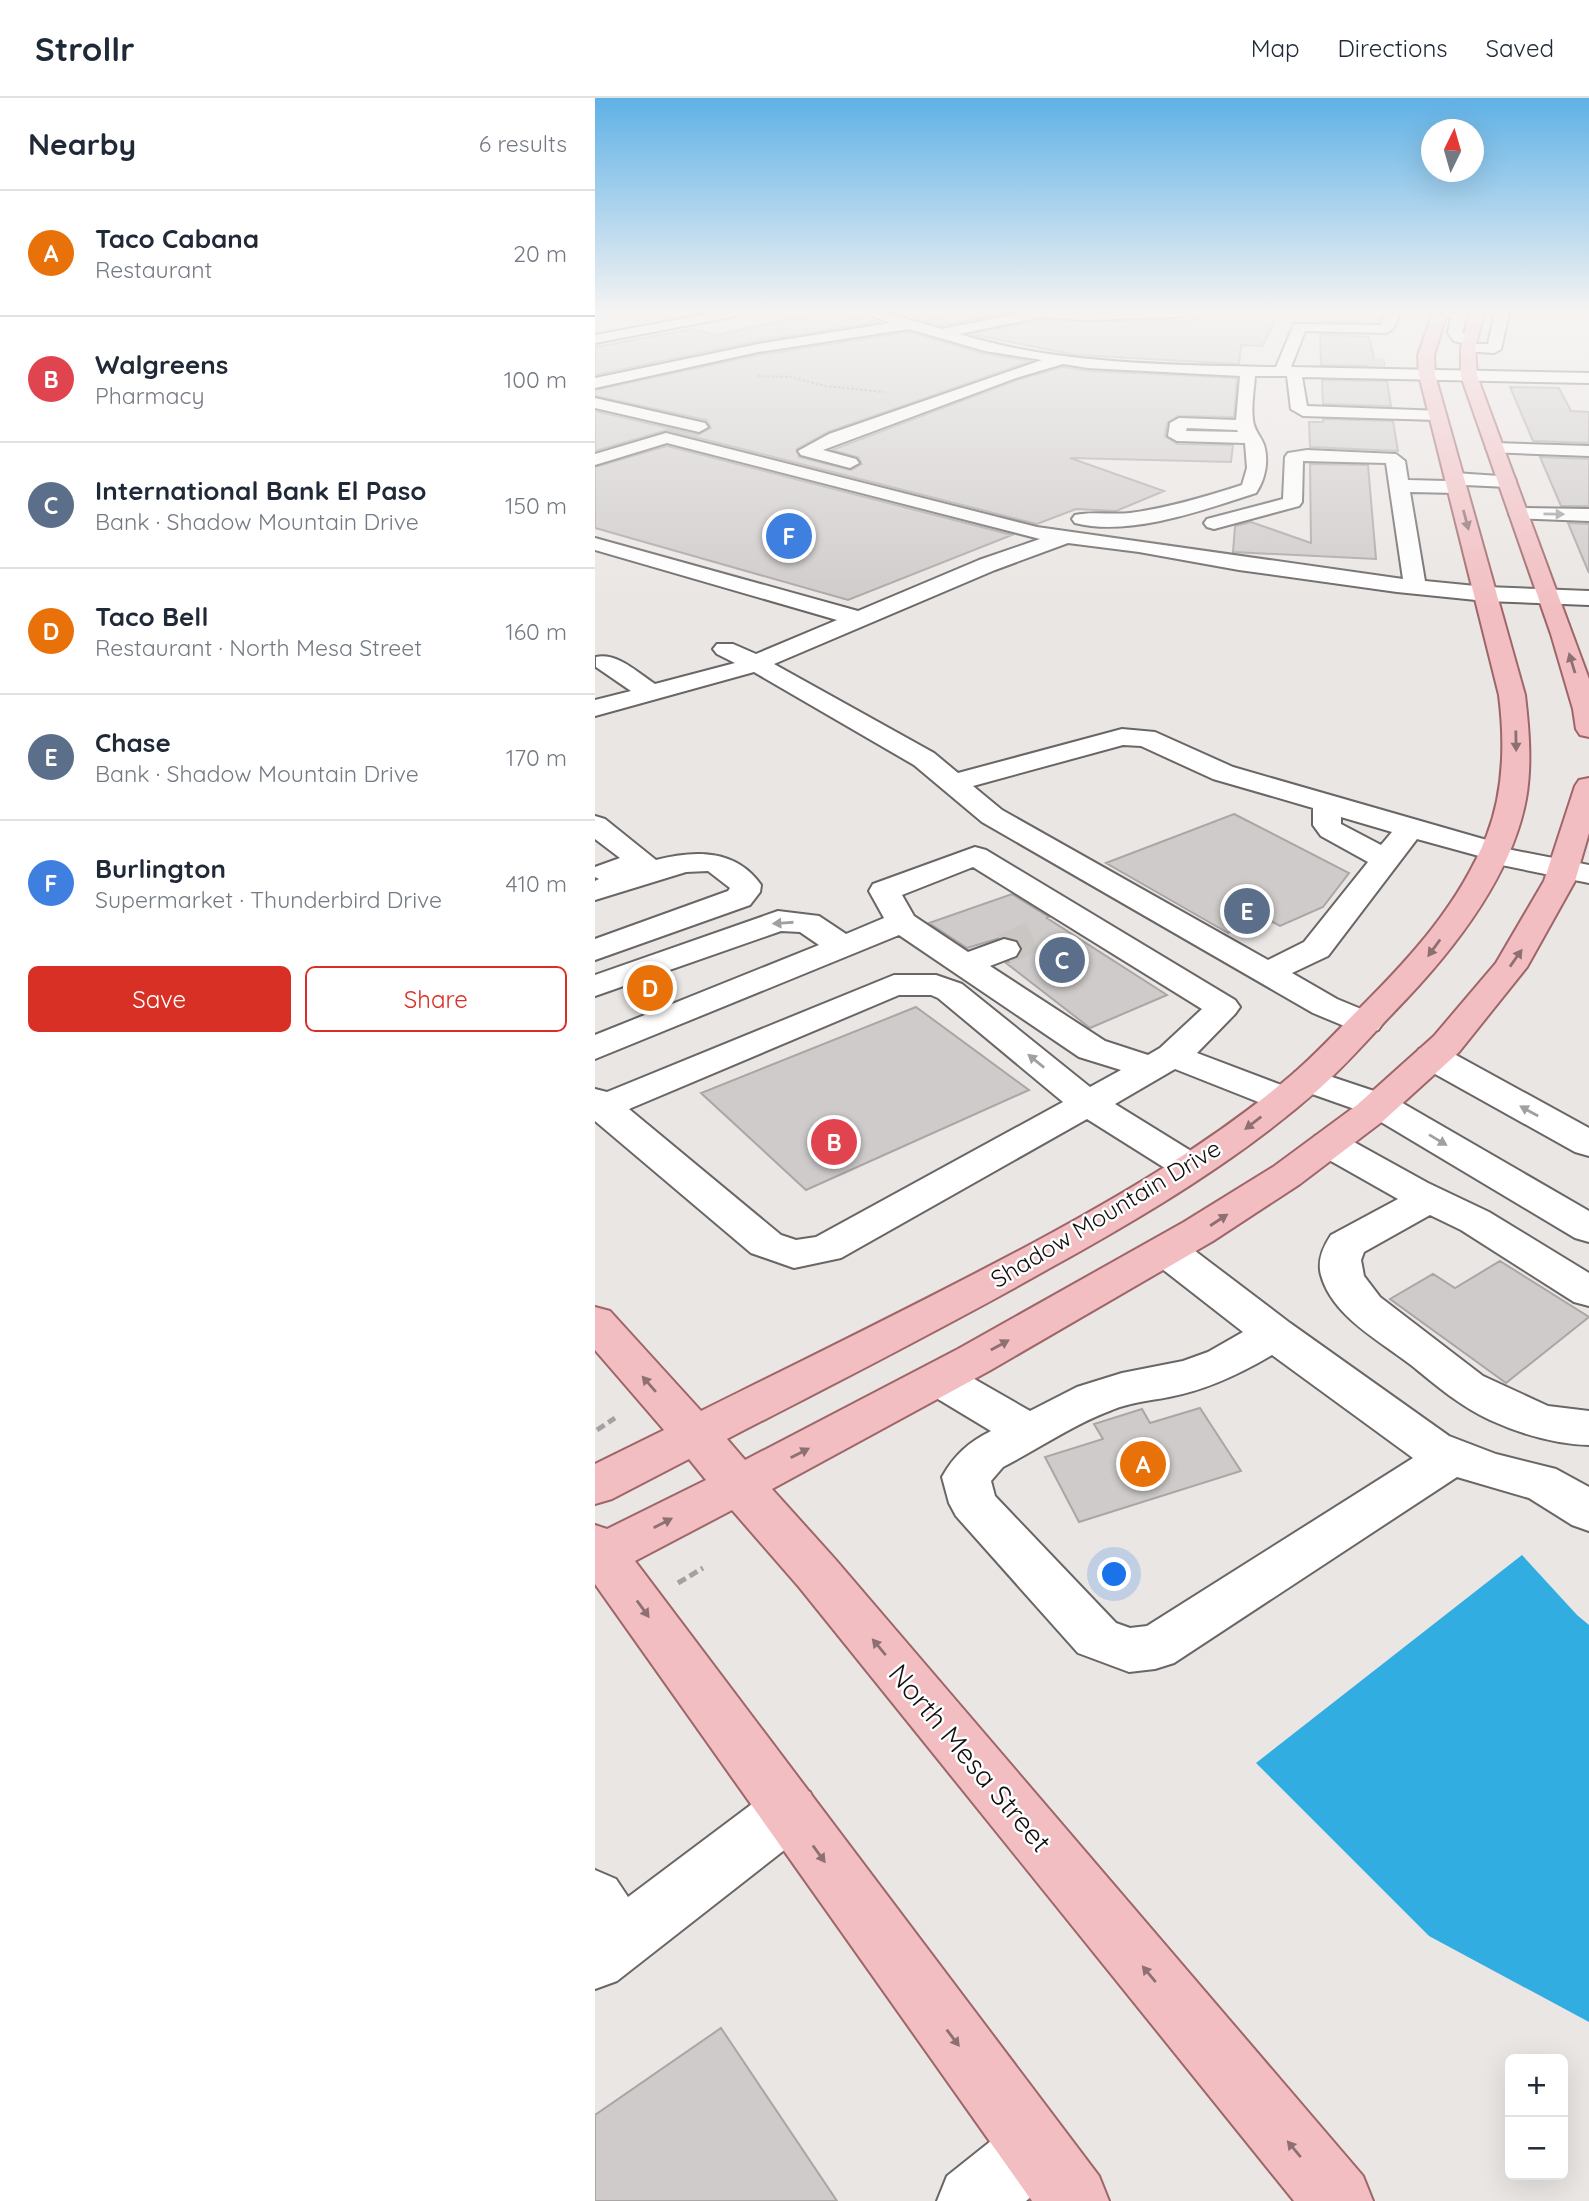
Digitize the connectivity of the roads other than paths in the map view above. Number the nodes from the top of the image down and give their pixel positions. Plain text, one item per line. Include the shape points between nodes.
1 (630, 411) edge
2 (884, 411) edge
3 (908, 411) edge
4 (1247, 411) edge
5 (1308, 411) edge
6 (1436, 411) edge
7 (1482, 411) edge
8 (1437, 415) junction
9 (718, 432) dead end
10 (794, 444) dead end
11 (1495, 448) junction
12 (1589, 451) edge
13 (595, 460) edge
14 (863, 466) dead end
15 (1507, 481) junction
16 (1456, 483) junction
17 (1400, 485) junction
18 (1518, 514) junction
19 (1589, 515) edge
20 (1066, 526) junction
21 (1198, 527) dead end
22 (1173, 533) dead end
23 (595, 544) edge
24 (1142, 545) junction
25 (1415, 587) junction
26 (1486, 594) junction
27 (1549, 596) junction
28 (1589, 598) edge
29 (859, 619) junction
30 (725, 649) dead end
31 (605, 662) dead end
32 (755, 663) junction
33 (643, 696) junction
34 (595, 708) edge
35 (662, 718) dead end
36 (1588, 722) edge
37 (953, 783) junction
38 (1327, 804) junction
39 (1587, 808) edge
40 (595, 825) edge
41 (1410, 828) junction
42 (1493, 853) junction
43 (1386, 860) junction
44 (1577, 872) edge
45 (595, 876) edge
46 (595, 891) edge
47 (1078, 919) junction
48 (902, 922) junction
49 (1045, 931) tunnel mouth
50 (844, 947) junction
51 (1005, 949) tunnel mouth
52 (595, 950) edge
53 (966, 964) junction
54 (1267, 973) junction
55 (595, 986) edge
56 (1366, 1023) junction
57 (595, 1048) edge
58 (1432, 1057) junction
59 (1163, 1062) junction
60 (1296, 1090) junction
61 (1089, 1104) junction
62 (598, 1105) edge
63 (1379, 1105) junction
64 (1329, 1144) junction
65 (1589, 1144) edge
66 (1190, 1167) junction
67 (1429, 1199) junction
68 (1589, 1229) edge
69 (1167, 1251) junction
70 (1589, 1292) edge
71 (595, 1322) edge
72 (1274, 1334) junction
73 (939, 1379) junction
74 (1589, 1428) edge
75 (1029, 1432) junction
76 (695, 1434) junction
77 (1453, 1456) junction
78 (739, 1484) junction
79 (595, 1486) edge
80 (1589, 1513) edge
81 (597, 1553) edge
82 (789, 1811) junction
83 (604, 1933) edge
84 (1055, 2175) edge
85 (972, 2201) edge
86 (1338, 2201) edge

1 - 9 street
2 - 10 street
3 - 14 street via 807,451
4 - 20 street via 1246,431 1255,444 1256,458 1249,489 1119,521
5 - 8 street
6 - 8 main road, Shadow Mountain Drive
7 - 11 main road
8 - 16 main road, Shadow Mountain Drive
11 - 12 street
11 - 15 main road
13 - 20 street via 666,438 1037,533
15 - 16 street
15 - 18 main road
16 - 17 street
16 -> 26 main road, Shadow Mountain Drive
17 - 21 street via 1396,461 1390,458 1294,457 1292,502
17 - 25 street
18 -> 19 street
18 - 27 main road
20 - 24 street
20 - 29 street
22 - 24 street
23 - 29 street
24 - 25 street via 1239,564
25 - 26 street
26 - 27 street
26 -> 42 main road, Shadow Mountain Drive via 1512,695 1517,735 1512,797
27 - 28 street
36 -> 27 main road
29 - 32 street
30 - 32 street
31 - 33 street
32 - 33 street
32 - 37 street via 924,759
33 - 34 street
33 - 35 street
37 - 38 street via 1135,737 1153,740 1223,773
37 - 54 street via 992,816
38 - 41 street
38 - 43 street via 1331,830
39 - 44 main road
40 - 45 street via 642,861
41 - 42 street
41 - 43 street
42 - 44 street
42 -> 56 main road, Shadow Mountain Drive via 1470,898 1424,963
43 - 54 street via 1316,949
58 -> 44 main road via 1484,1001
46 - 52 street via 698,862 716,864 746,885 739,898
47 - 48 street via 975,856 884,891
47 - 49 street
47 - 59 street via 1223,1007
48 - 50 street
48 - 53 street
50 -> 55 street via 808,923 778,921
50 - 57 street
51 - 53 street
53 - 59 street via 1092,1049
54 - 56 street
56 - 60 main road, Shadow Mountain Drive
58 - 63 main road
65 -> 58 street
59 - 60 street
59 - 61 street
60 - 63 street
60 -> 66 main road, Shadow Mountain Drive
61 -> 62 street via 950,991 936,985 894,985
61 - 62 street via 826,1249 794,1254 766,1244
61 - 66 street
63 - 64 main road
63 -> 68 street
64 - 67 street
69 -> 64 main road via 1287,1176
66 - 76 main road, Shadow Mountain Drive via 1112,1217 973,1293
67 - 70 street
67 - 74 street via 1346,1244 1339,1255 1339,1269 1346,1284 1361,1305 1478,1395 1557,1426
69 - 72 street
73 -> 69 main road
76 -> 71 main road, North Mesa Street
72 - 75 street via 1224,1363 1093,1399
72 - 77 street via 1432,1448
73 - 75 street
78 -> 73 main road
75 - 77 street via 986,1455 966,1477 973,1503 1097,1639 1129,1650 1155,1647 1179,1634
76 - 78 main road, North Mesa Street
76 - 79 main road, Shadow Mountain Drive
77 - 80 street via 1556,1489
81 -> 78 main road
86 -> 78 main road, North Mesa Street
81 -> 82 main road
82 - 83 street
82 -> 84 main road
84 - 85 street

